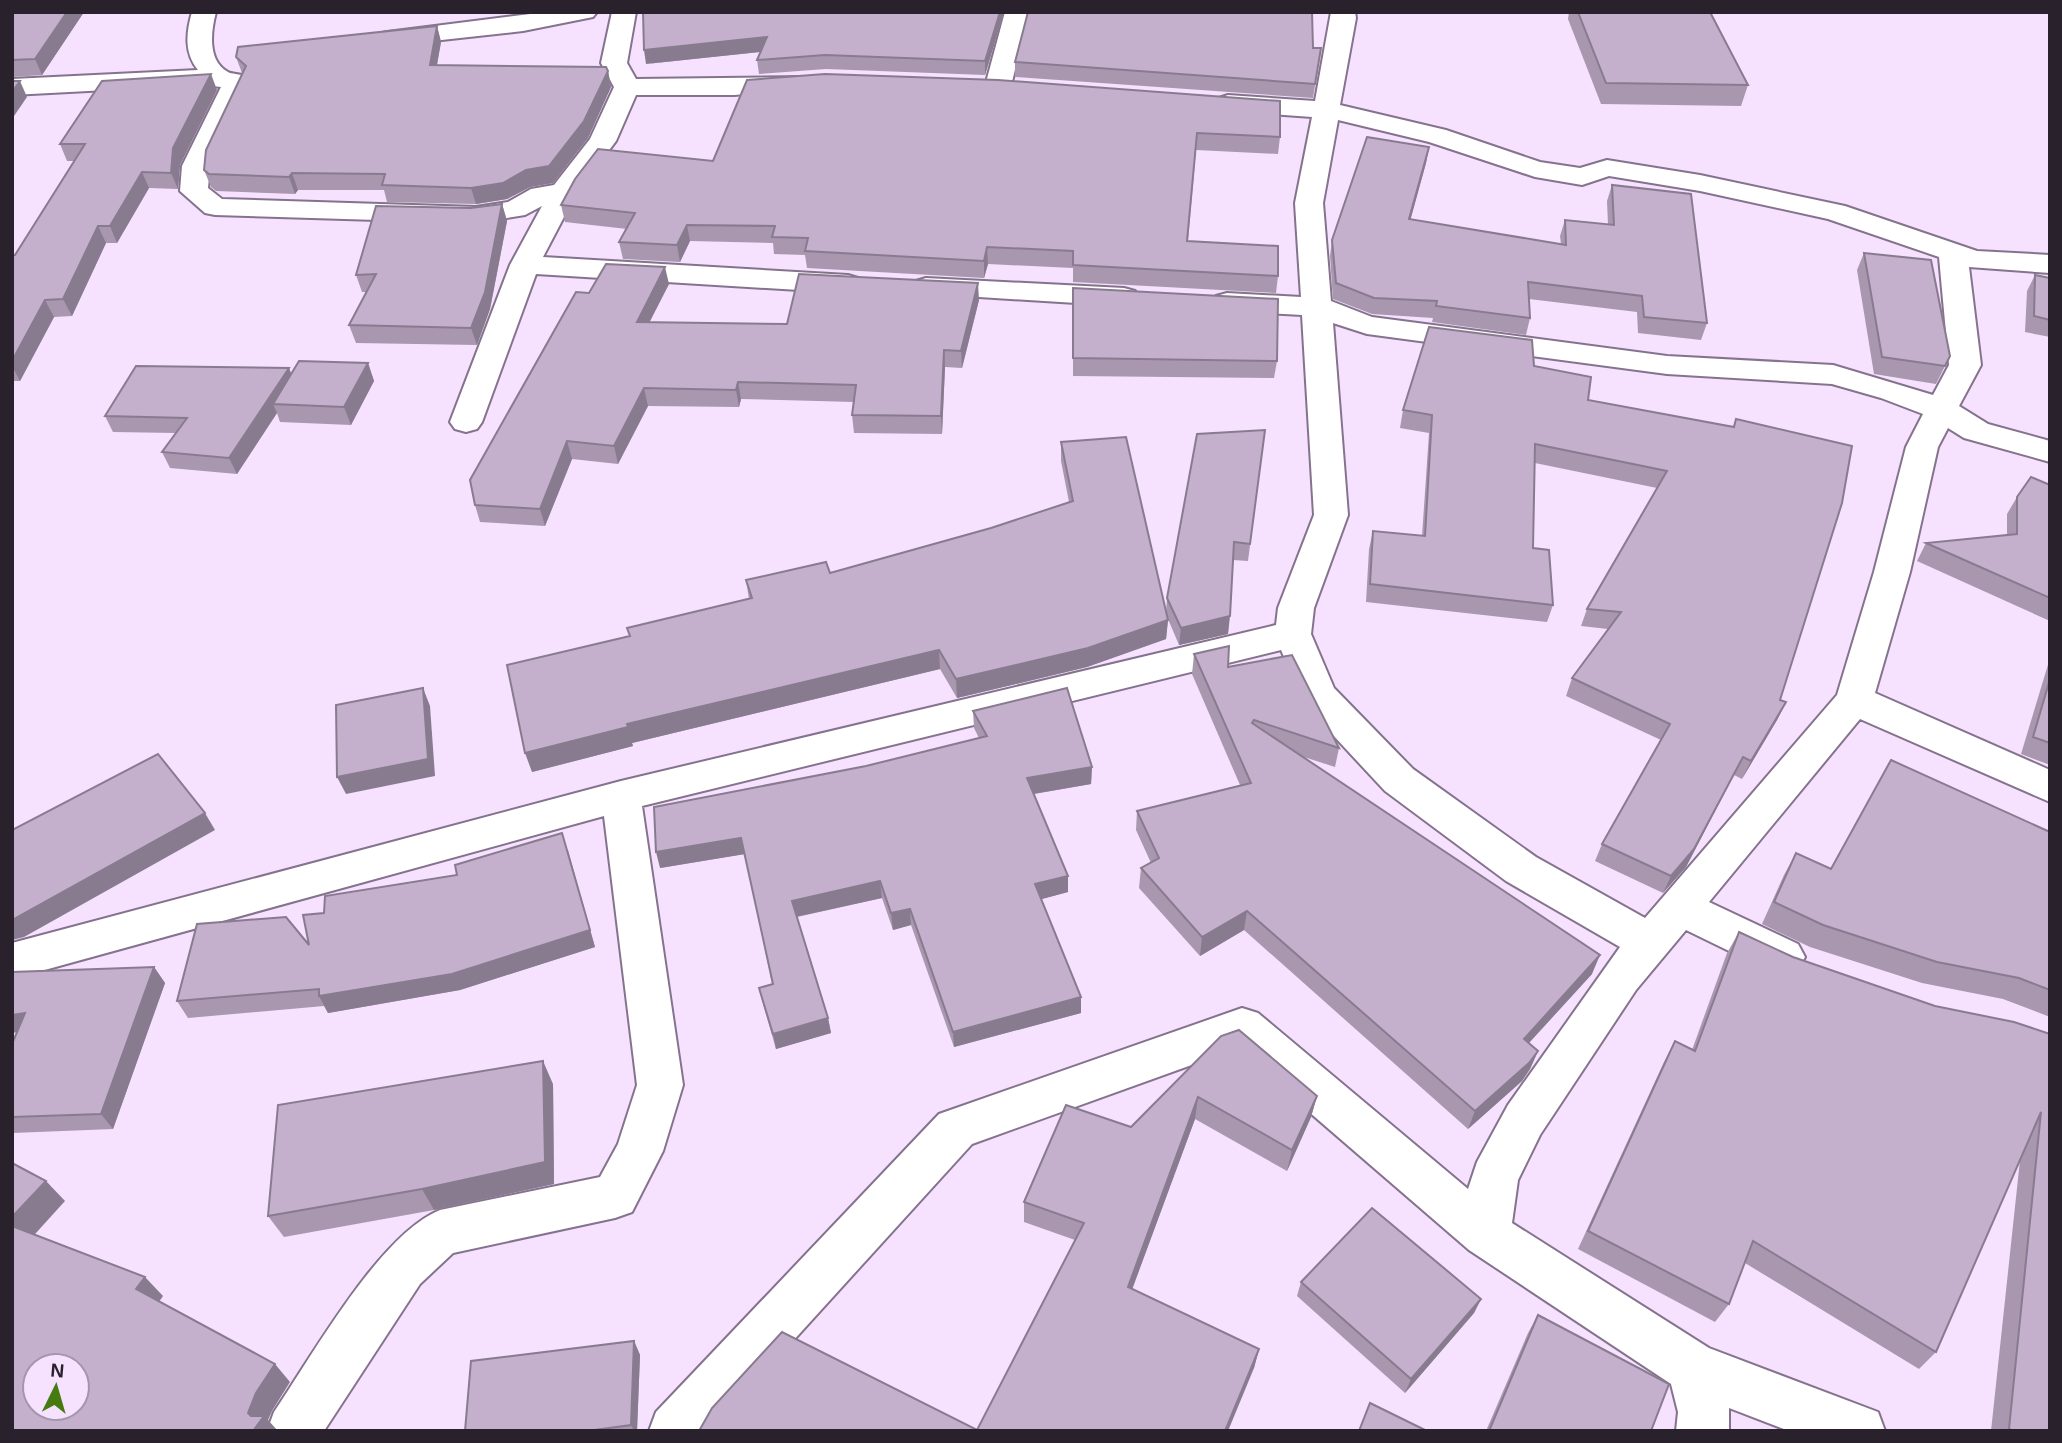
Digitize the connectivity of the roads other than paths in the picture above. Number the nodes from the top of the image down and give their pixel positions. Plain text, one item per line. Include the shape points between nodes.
1 (204, 12) edge
2 (585, 12) edge
3 (624, 12) edge
4 (1017, 12) edge
5 (1343, 12) edge
6 (365, 41) edge
7 (223, 66) junction
8 (826, 80) edge
9 (12, 87) edge
10 (627, 87) junction
11 (1026, 88) edge
12 (1204, 101) edge
13 (1327, 110) junction
14 (563, 192) junction
15 (1953, 251) junction
16 (2050, 264) edge
17 (526, 265) junction
18 (1158, 299) edge
19 (1198, 301) edge
20 (1318, 307) junction
21 (1944, 411) junction
22 (466, 422) dead end
23 (1976, 431) junction
24 (1922, 447) junction
25 (2050, 452) edge
26 (1293, 634) junction
27 (1854, 701) junction
28 (2050, 787) edge
29 (621, 796) junction
30 (1680, 908) junction
31 (1648, 941) junction
32 (12, 961) edge
33 (1821, 972) edge
34 (1486, 1234) junction
35 (1693, 1368) junction
36 (293, 1431) edge
37 (674, 1431) edge
38 (1702, 1431) edge
39 (1859, 1431) edge

1 - 7 street via 201,57
2 - 6 street via 523,24
3 - 10 street via 614,64
4 - 11 street via 985,86
5 - 13 street
7 - 9 street
7 - 14 street via 236,81 196,166 194,191 215,206 476,215 515,209 541,195
8 - 10 street via 734,87
10 - 14 street via 603,141
12 - 13 street
13 - 15 street via 1437,136 1535,169 1582,177 1607,168 1835,212
13 - 20 street via 1309,204
14 - 17 street
15 - 16 street via 1975,259
15 - 21 street via 1965,365
17 - 18 street
17 - 22 street
19 - 20 street
20 - 21 street via 1367,325 1667,366 1833,375
20 - 26 street via 1331,514 1296,608
21 - 23 street
21 - 24 street
23 - 24 street
23 - 25 street
24 - 27 street
26 - 29 street
26 - 31 street via 1318,695 1399,779 1521,869
27 - 28 street
27 - 30 street
29 - 32 street
29 - 36 street via 660,1085 639,1151 615,1196 440,1233 402,1266
30 - 31 street
30 - 33 street
31 - 34 street via 1524,1120 1494,1178
34 - 35 street
34 - 37 street via 1242,1027 956,1129
35 - 38 street via 1704,1412
35 - 39 street

